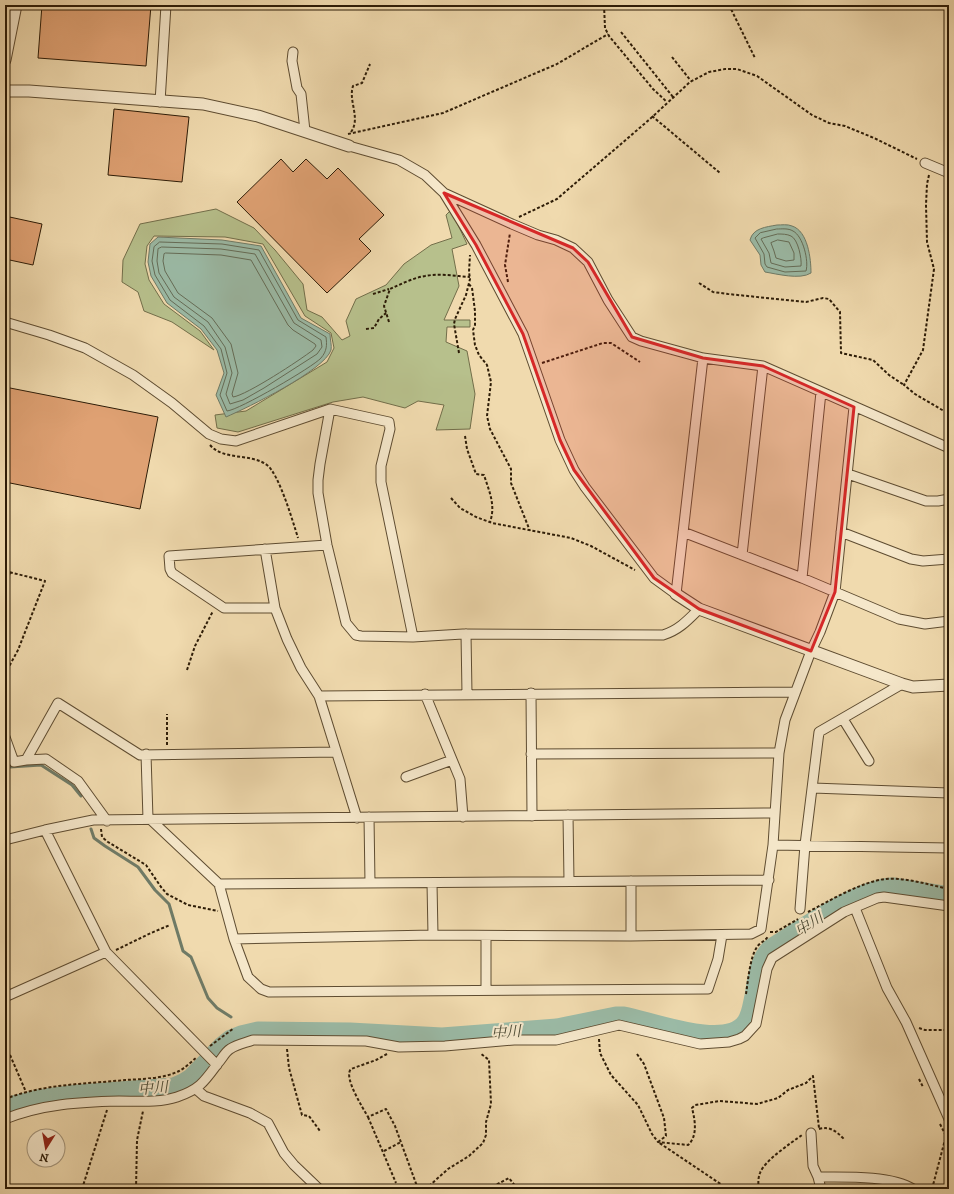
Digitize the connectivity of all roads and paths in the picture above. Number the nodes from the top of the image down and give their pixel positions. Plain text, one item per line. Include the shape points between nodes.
1 (16, 5) edge
2 (166, 5) edge
3 (364, 5) edge
4 (604, 5) edge
5 (729, 5) edge
6 (371, 8) dead end
7 (622, 32) dead end
8 (608, 34) junction
9 (293, 52) dead end
10 (672, 57) dead end
11 (755, 58) dead end
12 (5, 60) edge
13 (370, 64) dead end
14 (691, 81) junction
15 (5, 91) edge
16 (673, 97) junction
17 (160, 102) junction
18 (667, 102) junction
19 (652, 116) junction
20 (305, 131) junction
21 (351, 133) junction
22 (344, 144) junction
23 (929, 164) junction
24 (720, 173) dead end
25 (949, 173) edge
26 (444, 193) junction
27 (512, 224) junction
28 (477, 247) junction
29 (470, 277) junction
30 (699, 283) dead end
31 (469, 284) junction
32 (390, 289) junction
33 (501, 291) junction
34 (373, 294) dead end
35 (386, 313) junction
36 (5, 322) edge
37 (388, 322) dead end
38 (366, 329) dead end
39 (459, 353) dead end
40 (703, 358) junction
41 (640, 362) dead end
42 (534, 365) junction
43 (763, 366) junction
44 (904, 385) junction
45 (821, 392) junction
46 (854, 407) junction
47 (330, 409) junction
48 (949, 414) edge
49 (209, 434) junction
50 (465, 436) dead end
51 (949, 448) edge
52 (848, 474) junction
53 (451, 498) dead end
54 (949, 499) edge
55 (490, 522) junction
56 (530, 531) junction
57 (683, 532) junction
58 (841, 532) junction
59 (327, 545) junction
60 (301, 546) junction
61 (265, 549) junction
62 (742, 555) junction
63 (949, 559) edge
64 (647, 568) junction
65 (5, 570) edge
66 (10, 572) junction
67 (802, 578) junction
68 (5, 590) edge
69 (835, 592) junction
70 (676, 594) junction
71 (217, 603) junction
72 (276, 608) junction
73 (699, 609) junction
74 (949, 621) edge
75 (466, 634) junction
76 (412, 637) junction
77 (811, 651) junction
78 (187, 670) dead end
79 (5, 674) edge
80 (902, 684) junction
81 (949, 685) edge
82 (795, 692) junction
83 (531, 693) junction
84 (425, 694) junction
85 (467, 694) junction
86 (319, 696) junction
87 (167, 714) dead end
88 (844, 719) junction
89 (5, 737) edge
90 (336, 752) junction
91 (779, 753) junction
92 (146, 754) junction
93 (167, 754) junction
94 (531, 754) junction
95 (26, 760) junction
96 (452, 760) junction
97 (869, 761) dead end
98 (406, 777) dead end
99 (813, 788) junction
100 (949, 793) edge
101 (774, 813) junction
102 (568, 815) junction
103 (532, 816) junction
104 (369, 817) junction
105 (463, 817) junction
106 (357, 818) junction
107 (149, 819) junction
108 (104, 821) junction
109 (45, 830) junction
110 (5, 840) edge
111 (773, 845) junction
112 (805, 846) junction
113 (949, 848) edge
114 (769, 880) junction
115 (569, 881) junction
116 (631, 881) junction
117 (370, 883) junction
118 (432, 883) junction
119 (220, 884) junction
120 (949, 906) edge
121 (855, 908) junction
122 (800, 909) dead end
123 (227, 911) junction
124 (170, 926) dead end
125 (768, 932) dead end
126 (433, 935) junction
127 (722, 935) junction
128 (631, 936) junction
129 (486, 937) junction
130 (234, 938) junction
131 (108, 954) junction
132 (486, 990) junction
133 (746, 994) dead end
134 (5, 997) edge
135 (906, 1022) junction
136 (234, 1028) dead end
137 (596, 1030) junction
138 (949, 1030) edge
139 (287, 1040) junction
140 (389, 1052) dead end
141 (205, 1053) junction
142 (480, 1053) dead end
143 (636, 1054) dead end
144 (10, 1056) dead end
145 (217, 1065) junction
146 (196, 1089) junction
147 (26, 1092) junction
148 (5, 1099) edge
149 (143, 1100) junction
150 (109, 1101) junction
151 (368, 1117) junction
152 (5, 1119) edge
153 (949, 1119) edge
154 (820, 1129) junction
155 (320, 1131) dead end
156 (811, 1133) junction
157 (946, 1136) dead end
158 (844, 1139) dead end
159 (401, 1142) junction
160 (658, 1142) junction
161 (383, 1151) junction
162 (818, 1177) junction
163 (396, 1183) dead end
164 (428, 1188) edge
165 (82, 1189) edge
166 (136, 1189) edge
167 (319, 1189) edge
168 (418, 1189) edge
169 (441, 1189) edge
170 (488, 1189) edge
171 (516, 1189) edge
172 (728, 1189) edge
173 (759, 1189) edge
174 (821, 1189) edge
175 (913, 1189) edge
176 (932, 1189) edge

1 - 12 street
2 - 17 street
3 - 6 path
4 - 8 path via 605,28
5 - 11 path
7 - 16 path
8 - 18 path via 652,89
8 - 21 path via 557,64 443,113
9 - 20 street via 293,67 297,88 301,94
10 - 14 path
13 - 21 path via 362,83 353,86 351,91 355,117
14 - 16 path
14 - 23 path via 709,72 725,69 749,73 757,76 812,116 828,123 845,126
15 - 17 street
16 - 18 path
17 - 20 street via 203,104 237,110
18 - 19 path
19 - 24 path
19 - 27 path via 557,199 514,220
20 - 22 street
21 - 22 path via 346,136
22 - 26 street via 399,160 425,175
23 - 25 street
23 - 44 path via 926,205 927,242 934,269 932,290 923,350
26 - 27 street
26 - 28 street
27 - 33 path via 505,265 508,287
27 - 40 street via 573,248 588,262 632,337
28 - 29 path via 470,256
28 - 33 street
29 - 31 path
29 - 32 path via 438,274 414,278
30 - 44 path via 713,292 728,294 806,302 829,299 840,312 841,353 873,360 888,375
31 - 39 path via 454,324
31 - 56 path via 472,288 475,311 475,345 491,382 487,416 490,429 511,469 511,482
32 - 34 path
32 - 35 path via 384,306
33 - 42 street via 523,334
35 - 37 path
35 - 38 path via 374,328
36 - 49 street via 49,334 85,348 134,376
40 - 43 street
40 - 57 street
41 - 42 path via 611,343 603,343
42 - 64 street via 560,440 574,470
43 - 45 street
43 - 62 street
44 - 48 path
45 - 46 street
45 - 67 street
46 - 51 street
46 - 52 street
47 - 49 street via 236,441
47 - 59 street via 318,480
47 - 76 street via 389,422 390,429 381,466 381,482
49 - 60 path via 206,439 216,450 263,463 272,470
50 - 55 path via 476,474 484,475 493,505
52 - 54 street via 926,501
52 - 58 street
53 - 55 path via 460,508
55 - 56 path
56 - 64 path via 571,538 635,570
57 - 62 street
57 - 70 street
58 - 63 street via 911,559
58 - 69 street
59 - 60 street
59 - 76 street via 346,623 352,631 361,636
60 - 61 street
61 - 71 street via 169,556 172,573
61 - 72 street
62 - 67 street
64 - 70 street via 654,578
65 - 66 path
66 - 68 path
66 - 79 path via 45,581 18,650
67 - 69 street
69 - 74 street via 899,619 925,624
69 - 77 street
70 - 73 street
71 - 72 street via 224,608
71 - 78 path via 195,646
72 - 86 street via 286,639
73 - 75 street via 674,632 663,635
73 - 77 street
75 - 76 street
75 - 85 street
77 - 80 street
77 - 82 street
80 - 81 street via 913,687
80 - 88 street
82 - 83 street
82 - 91 street via 785,720
83 - 85 street
83 - 94 street
84 - 85 street
84 - 86 street
84 - 96 street
86 - 90 street
87 - 93 path
88 - 97 street
88 - 99 street via 819,732
89 - 95 street via 14,762
90 - 93 street
90 - 106 street
91 - 94 street
91 - 101 street
92 - 93 street
92 - 95 street via 140,755 58,704
92 - 107 street
94 - 103 street
95 - 108 street via 46,759 78,781
96 - 98 street
96 - 105 street via 460,779
99 - 100 street
99 - 112 street
101 - 102 street
101 - 111 street
102 - 103 street
102 - 115 street
103 - 105 street
104 - 105 street
104 - 106 street
104 - 117 street
106 - 107 street
107 - 108 street
107 - 119 street
108 - 109 street via 93,820
108 - 123 path via 102,837 117,849 146,865 167,894 188,905 220,912
109 - 110 street
109 - 131 street
111 - 112 street
111 - 114 street
112 - 113 street
112 - 122 street
114 - 116 street
114 - 127 street via 761,929 752,934
115 - 116 street
115 - 118 street
116 - 128 street
117 - 118 street
117 - 119 street
118 - 126 street
119 - 123 street
120 - 121 street via 884,897
121 - 135 street via 887,988
121 - 137 street via 844,912 772,958 767,969 756,1024 739,1039 700,1044 619,1025
123 - 130 street
124 - 131 path
125 - 133 path via 767,939 757,947 753,957
126 - 129 street
126 - 130 street
127 - 128 street
127 - 132 street via 718,960 708,989
128 - 129 street
129 - 132 street
130 - 132 street via 248,977 261,989 269,992
131 - 134 street
131 - 141 street
135 - 138 path via 925,1030
135 - 153 street
136 - 141 path
137 - 139 street via 556,1040 514,1040 445,1046 399,1047 366,1041
137 - 160 path via 600,1053 611,1075 638,1105
139 - 145 street via 253,1040 238,1045 228,1050
139 - 155 path via 289,1068 302,1115 309,1116
140 - 151 path via 385,1057 348,1072 348,1077
141 - 145 street
141 - 147 path via 174,1073 150,1078 55,1086
142 - 164 path via 489,1060 491,1104 483,1143 469,1156 448,1169
143 - 160 path via 644,1064 664,1118 666,1136
144 - 147 path
145 - 146 street
146 - 149 street via 176,1098
146 - 167 street via 204,1096 250,1113 268,1123 289,1159
147 - 148 path
149 - 150 street
149 - 166 path via 136,1152
150 - 152 street via 63,1104 19,1113
150 - 165 path
151 - 159 path via 386,1109
151 - 161 path
154 - 156 path
154 - 158 path via 832,1129
154 - 160 path via 814,1076 778,1098 757,1104 720,1101 696,1105 692,1108 695,1124 692,1141 688,1145
156 - 162 street via 813,1166
156 - 173 path via 801,1135 762,1169 759,1175
157 - 176 path
159 - 161 path
159 - 168 path
160 - 172 path
161 - 163 path
162 - 174 street
162 - 175 street via 855,1177 896,1182
164 - 169 path
170 - 171 path via 509,1178

